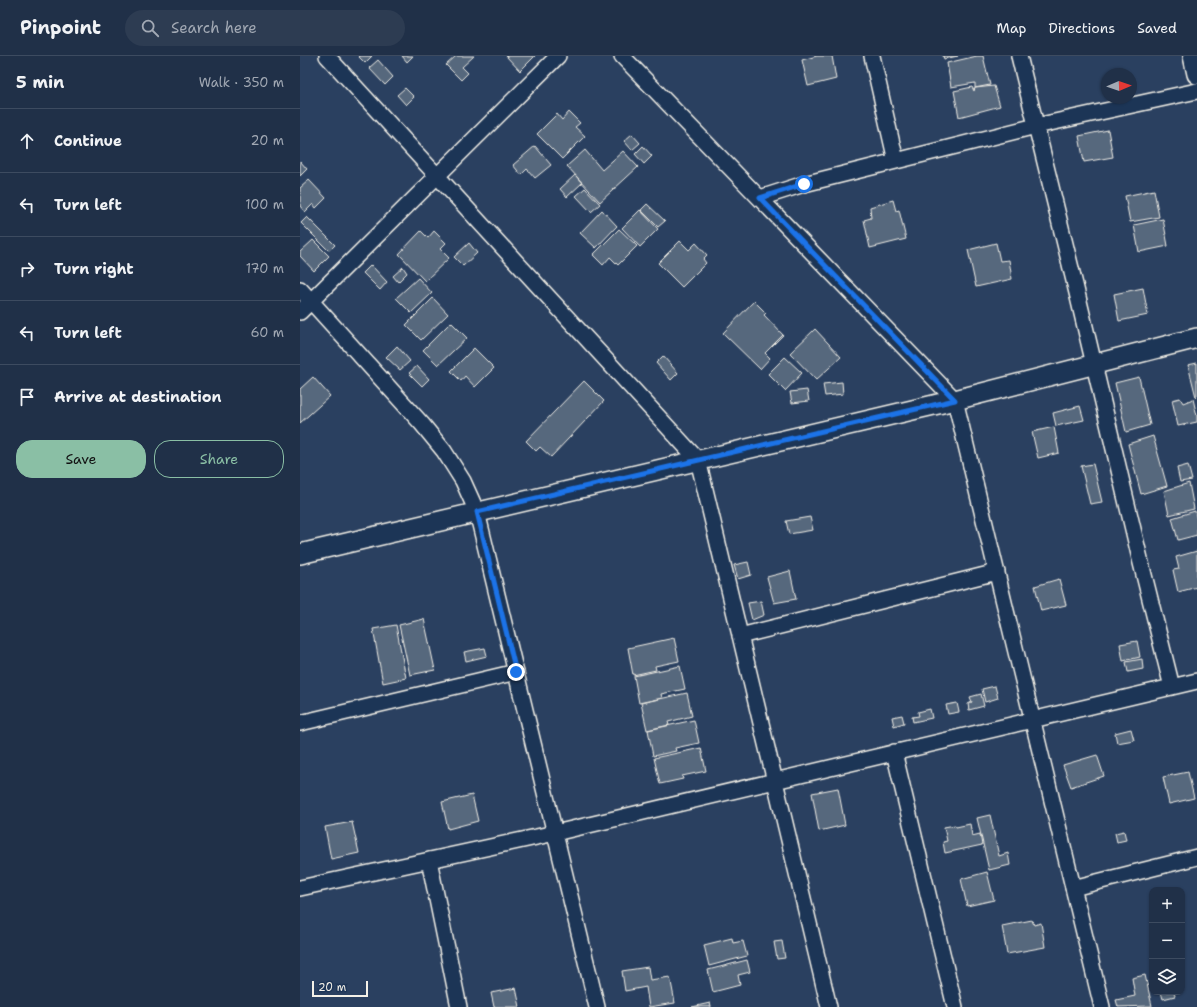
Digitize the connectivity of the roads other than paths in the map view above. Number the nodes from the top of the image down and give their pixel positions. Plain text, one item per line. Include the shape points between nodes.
1 (327, 56) edge
2 (558, 56) edge
3 (622, 56) edge
4 (872, 56) edge
5 (1019, 56) edge
6 (1193, 56) edge
7 (1197, 74) edge
8 (1197, 91) edge
9 (1036, 126) junction
10 (896, 161) junction
11 (437, 176) junction
12 (760, 198) junction
13 (300, 289) edge
14 (312, 300) junction
15 (300, 312) edge
16 (1197, 338) edge
17 (1094, 365) junction
18 (955, 400) junction
19 (698, 460) junction
20 (477, 512) junction
21 (300, 554) edge
22 (997, 572) junction
23 (740, 636) junction
24 (516, 672) junction
25 (1197, 681) edge
26 (1172, 687) junction
27 (1032, 720) junction
28 (300, 723) edge
29 (894, 752) junction
30 (775, 780) junction
31 (555, 833) junction
32 (1197, 856) edge
33 (429, 860) junction
34 (300, 888) edge
35 (1073, 888) junction
36 (459, 1007) edge
37 (597, 1007) edge
38 (829, 1007) edge
39 (955, 1007) edge
40 (1102, 1007) edge

1 - 11 street
2 - 11 street
3 - 12 street
4 - 10 street
5 - 9 street
6 - 7 street
8 - 9 street
9 - 10 street
9 - 17 street
10 - 12 street
11 - 14 street
11 - 19 street
12 - 18 street
13 - 14 street
14 - 15 street
14 - 20 street via 444,451 463,481
16 - 17 street
17 - 18 street
17 - 26 street
18 - 19 street
18 - 22 street
19 - 20 street
19 - 23 street
20 - 21 street
20 - 24 street
22 - 23 street
22 - 27 street
23 - 30 street
24 - 28 street
24 - 31 street
25 - 26 street
26 - 27 street
27 - 29 street
27 - 35 street
29 - 30 street
29 - 39 street
30 - 31 street
30 - 38 street
31 - 33 street
31 - 37 street
32 - 35 street
33 - 34 street
33 - 36 street
35 - 40 street

